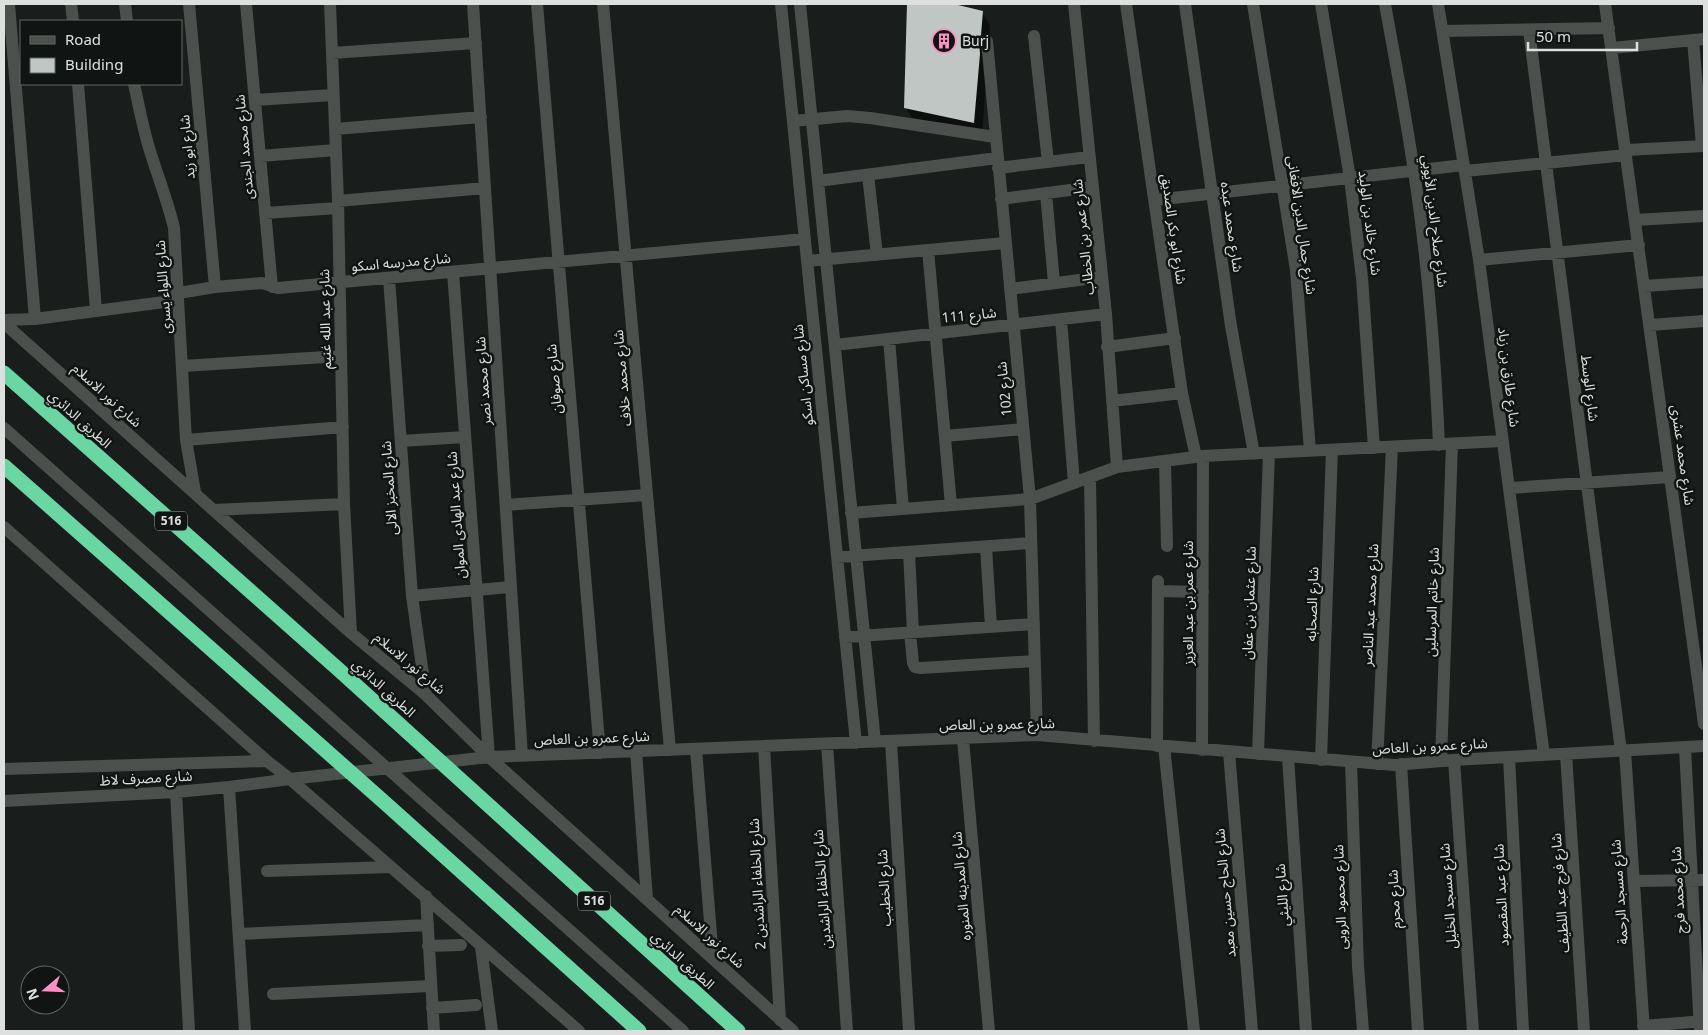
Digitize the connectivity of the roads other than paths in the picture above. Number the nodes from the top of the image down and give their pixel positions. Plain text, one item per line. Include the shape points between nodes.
1 (9, 4) edge
2 (72, 4) edge
3 (125, 4) edge
4 (189, 4) edge
5 (246, 4) edge
6 (330, 4) edge
7 (473, 4) edge
8 (537, 4) edge
9 (602, 4) edge
10 (780, 4) edge
11 (800, 4) edge
12 (1074, 4) edge
13 (1126, 4) edge
14 (1185, 4) edge
15 (1253, 4) edge
16 (1321, 4) edge
17 (1385, 4) edge
18 (1438, 4) edge
19 (1605, 4) edge
20 (73, 20) edge
21 (127, 20) edge
22 (1609, 28) junction
23 (1529, 30) junction
24 (1443, 31) junction
25 (1034, 36) dead end
26 (1698, 39) edge
27 (987, 41) dead end
28 (476, 43) junction
29 (1612, 48) junction
30 (332, 53) junction
31 (78, 85) edge
32 (134, 85) edge
33 (334, 95) junction
34 (255, 100) junction
35 (481, 116) junction
36 (812, 119) junction
37 (792, 121) junction
38 (335, 129) junction
39 (995, 137) junction
40 (1703, 146) edge
41 (336, 150) junction
42 (1626, 152) junction
43 (260, 156) junction
44 (1090, 157) junction
45 (1048, 162) junction
46 (998, 163) junction
47 (1546, 163) junction
48 (1465, 168) junction
49 (1414, 171) junction
50 (868, 175) junction
51 (1350, 178) junction
52 (818, 181) junction
53 (1281, 185) junction
54 (1093, 187) junction
55 (485, 188) junction
56 (1046, 193) junction
57 (1212, 193) junction
58 (1001, 199) junction
59 (1155, 200) junction
60 (338, 205) junction
61 (265, 213) junction
62 (1704, 216) edge
63 (1635, 220) junction
64 (804, 239) junction
65 (1005, 243) junction
66 (1639, 245) junction
67 (928, 250) junction
68 (1558, 253) junction
69 (877, 255) junction
70 (626, 257) junction
71 (826, 260) junction
72 (1479, 260) junction
73 (807, 261) junction
74 (559, 262) junction
75 (491, 269) junction
76 (453, 272) junction
77 (1102, 277) junction
78 (389, 278) junction
79 (340, 282) junction
80 (1704, 282) edge
81 (1054, 283) junction
82 (1644, 286) junction
83 (215, 287) junction
84 (272, 287) junction
85 (1010, 289) junction
86 (179, 294) junction
87 (96, 310) junction
88 (1106, 314) junction
89 (35, 319) junction
90 (1061, 319) junction
91 (4, 321) edge
92 (1704, 321) edge
93 (1013, 325) junction
94 (1650, 325) junction
95 (936, 333) junction
96 (1174, 338) junction
97 (889, 339) junction
98 (834, 345) junction
99 (1107, 347) junction
100 (341, 356) junction
101 (182, 366) junction
102 (4, 372) edge
103 (1182, 393) junction
104 (1112, 401) junction
105 (342, 427) junction
106 (4, 428) edge
107 (843, 429) junction
108 (1023, 429) junction
109 (824, 430) junction
110 (945, 436) junction
111 (465, 437) junction
112 (186, 440) junction
113 (400, 441) junction
114 (1502, 441) junction
115 (1452, 444) junction
116 (1439, 445) junction
117 (1392, 447) junction
118 (1374, 448) junction
119 (1332, 450) junction
120 (1310, 451) junction
121 (1269, 453) junction
122 (1254, 454) junction
123 (1200, 457) junction
124 (1166, 461) junction
125 (4, 466) edge
126 (1116, 467) junction
127 (1090, 477) junction
128 (1670, 477) junction
129 (1074, 483) junction
130 (1587, 483) junction
131 (1510, 488) junction
132 (195, 492) junction
133 (648, 495) junction
134 (1030, 499) junction
135 (579, 500) junction
136 (344, 504) junction
137 (506, 505) junction
138 (951, 506) junction
139 (903, 509) junction
140 (214, 510) junction
141 (851, 513) junction
142 (4, 527) edge
143 (1032, 543) junction
144 (986, 546) junction
145 (1167, 546) dead end
146 (909, 552) junction
147 (856, 556) junction
148 (837, 557) junction
149 (511, 587) junction
150 (477, 590) junction
151 (1203, 592) junction
152 (412, 596) junction
153 (1034, 624) junction
154 (991, 627) junction
155 (911, 632) junction
156 (350, 633) junction
157 (864, 636) junction
158 (845, 637) junction
159 (1035, 661) junction
160 (426, 695) junction
161 (1704, 724) edge
162 (1036, 735) junction
163 (963, 739) junction
164 (1094, 740) junction
165 (875, 742) junction
166 (891, 742) junction
167 (856, 743) junction
168 (827, 744) junction
169 (764, 746) junction
170 (1160, 746) junction
171 (1704, 746) edge
172 (1685, 748) junction
173 (696, 749) junction
174 (670, 750) junction
175 (1202, 750) junction
176 (636, 751) junction
177 (1623, 751) junction
178 (1229, 752) junction
179 (600, 753) junction
180 (1258, 754) junction
181 (1566, 754) junction
182 (1544, 755) junction
183 (489, 756) junction
184 (522, 756) junction
185 (1288, 757) junction
186 (1510, 757) junction
187 (1321, 760) junction
188 (1447, 760) junction
189 (267, 761) junction
190 (1351, 762) junction
191 (1377, 764) junction
192 (1401, 764) junction
193 (4, 769) edge
194 (290, 778) junction
195 (230, 787) junction
196 (176, 792) junction
197 (4, 801) edge
198 (391, 867) junction
199 (267, 871) dead end
200 (1698, 880) edge
201 (1634, 881) junction
202 (426, 896) junction
203 (647, 899) junction
204 (428, 925) junction
205 (239, 934) junction
206 (461, 945) dead end
207 (428, 946) junction
208 (481, 947) junction
209 (713, 959) junction
210 (430, 986) junction
211 (272, 994) dead end
212 (476, 1005) dead end
213 (432, 1008) junction
214 (780, 1020) junction
215 (1702, 1025) edge
216 (1644, 1029) edge
217 (577, 1030) edge
218 (190, 1031) edge
219 (245, 1031) edge
220 (434, 1031) edge
221 (492, 1031) edge
222 (639, 1031) edge
223 (683, 1031) edge
224 (738, 1031) edge
225 (793, 1031) edge
226 (847, 1031) edge
227 (909, 1031) edge
228 (989, 1031) edge
229 (1194, 1031) edge
230 (1252, 1031) edge
231 (1306, 1031) edge
232 (1363, 1031) edge
233 (1418, 1031) edge
234 (1473, 1031) edge
235 (1523, 1031) edge
236 (1584, 1031) edge

1 - 89 street
2 - 20 street
3 - 21 street
4 - 83 street, شارع ابو زيد
5 - 34 street, شارع محمد الجندى
6 - 30 street, شارع عبد الله غنيم
7 - 28 street, شارع محمد نصر
8 - 74 street, شارع صوفان
9 - 70 street, شارع محمد خلاف
10 - 37 street, شارع مساكن اسكو
11 - 36 street
12 - 44 street, شارع عمر بن الخطاب
13 - 59 street, شارع ابو بكر الصديق
14 - 57 street, شارع محمد عبده
15 - 53 street, شارع جمال الدين الافغانى
16 - 51 street, شارع خالد بن الوليد
17 - 49 street, شارع صلاح الدين الأيوبي
18 - 24 street, شارع طارق بن زياد
19 - 22 street, شارع محمد عشرى
22 - 23 street
22 - 29 street, شارع محمد عشرى
23 - 24 street
23 - 47 street, شارع الوسط
24 - 48 street, شارع طارق بن زياد
25 - 45 street
26 - 29 street
26 - 40 street
27 - 39 street, شارع 102
28 - 30 street
28 - 35 street, شارع محمد نصر
29 - 42 street, شارع محمد عشرى
30 - 33 street, شارع عبد الله غنيم
31 - 87 street
32 - 86 street, شارع اللواء يسرى via 172,221
33 - 34 street
33 - 38 street, شارع عبد الله غنيم
34 - 43 street, شارع محمد الجندى
35 - 38 street
35 - 55 street, شارع محمد نصر
36 - 37 street
36 - 39 street via 870,118
36 - 52 street
37 - 64 street, شارع مساكن اسكو
38 - 41 street, شارع عبد الله غنيم
39 - 46 street, شارع 102
40 - 42 street
41 - 43 street
41 - 60 street, شارع عبد الله غنيم
42 - 47 street
42 - 63 street, شارع محمد عشرى
43 - 61 street, شارع محمد الجندى
44 - 45 street
44 - 54 street, شارع عمر بن الخطاب
45 - 46 street
46 - 50 street
46 - 58 street, شارع 102
47 - 48 street
47 - 68 street, شارع الوسط
48 - 49 street
48 - 72 street, شارع طارق بن زياد
49 - 51 street
49 - 116 street, شارع صلاح الدين الأيوبي via 1436,371
50 - 52 street
50 - 69 street
51 - 53 street
51 - 118 street, شارع خالد بن الوليد via 1362,278
52 - 71 street
53 - 57 street
53 - 120 street, شارع جمال الدين الافغانى via 1296,270
54 - 56 street
54 - 77 street, شارع عمر بن الخطاب
55 - 60 street
55 - 75 street, شارع محمد نصر
56 - 58 street
56 - 81 street
57 - 59 street
57 - 122 street, شارع محمد عبده
58 - 65 street, شارع 102
59 - 96 street, شارع ابو بكر الصديق
60 - 61 street
60 - 79 street, شارع عبد الله غنيم
61 - 84 street, شارع محمد الجندى
62 - 63 street
63 - 66 street, شارع محمد عشرى
64 - 70 street, شارع مدرسه اسكو
64 - 73 street, شارع مساكن اسكو
65 - 67 street
65 - 85 street, شارع 102
66 - 68 street
66 - 82 street, شارع محمد عشرى
67 - 69 street
67 - 95 street
68 - 72 street
68 - 130 street, شارع الوسط
69 - 71 street
70 - 74 street, شارع مدرسه اسكو
70 - 133 street, شارع محمد خلاف
71 - 73 street
71 - 98 street
72 - 114 street, شارع طارق بن زياد
73 - 109 street, شارع مساكن اسكو
74 - 75 street, شارع مدرسه اسكو
74 - 135 street, شارع صوفان
75 - 76 street, شارع مدرسه اسكو
75 - 137 street, شارع محمد نصر
76 - 78 street, شارع مدرسه اسكو
76 - 111 street, شارع عبد الهادى الموان
77 - 81 street
77 - 88 street, شارع عمر بن الخطاب
78 - 79 street, شارع مدرسه اسكو
78 - 113 street, شارع المخبز الالى
79 - 84 street, شارع مدرسه اسكو
79 - 100 street, شارع عبد الله غنيم
80 - 82 street
81 - 85 street
82 - 94 street, شارع محمد عشرى
83 - 84 street, شارع مدرسه اسكو via 262,283
83 - 86 street, شارع مدرسه اسكو
85 - 93 street, شارع 102
86 - 87 street, شارع مدرسه اسكو via 164,302
86 - 101 street, شارع اللواء يسرى
87 - 89 street, شارع مدرسه اسكو
88 - 90 street, شارع 111
88 - 99 street, شارع عمر بن الخطاب
89 - 91 street, شارع مدرسه اسكو
90 - 93 street, شارع 111
90 - 129 street
91 - 132 street, شارع نور الاسلام
92 - 94 street
93 - 95 street, شارع 111
93 - 108 street, شارع 102
94 - 128 street, شارع محمد عشرى
95 - 97 street, شارع 111
95 - 110 street
96 - 99 street
96 - 103 street, شارع ابو بكر الصديق
97 - 98 street, شارع 111
97 - 139 street
98 - 107 street
99 - 104 street, شارع عمر بن الخطاب
100 - 101 street
100 - 105 street, شارع عبد الله غنيم
101 - 112 street, شارع اللواء يسرى
102 - 224 highway, الطريق الدائري / 516
103 - 104 street
103 - 123 street, شارع ابو بكر الصديق
104 - 126 street, شارع عمر بن الخطاب
105 - 112 street
105 - 136 street, شارع عبد الله غنيم
106 - 223 street
107 - 109 street
107 - 141 street
108 - 110 street
108 - 134 street, شارع 102
109 - 148 street, شارع مساكن اسكو
110 - 138 street
111 - 113 street
111 - 150 street, شارع عبد الهادى الموان
112 - 132 street, شارع اللواء يسرى
113 - 152 street, شارع المخبز الالى
114 - 115 street
114 - 131 street, شارع طارق بن زياد
115 - 116 street
115 - 188 street, شارع خاتم المرسلين
116 - 117 street
117 - 118 street
117 - 191 street, شارع محمد عبد الناصر
118 - 119 street
119 - 120 street
119 - 187 street, شارع الصحابه
120 - 121 street
121 - 122 street
121 - 180 street, شارع عثمان بن عفان
122 - 123 street
123 - 124 street
123 - 151 street, شارع عمر بن عبد العزيز
124 - 126 street
124 - 145 street
125 - 222 highway
126 - 127 street
127 - 129 street
127 - 164 street
128 - 130 street
128 - 161 street, شارع محمد عشرى
129 - 134 street
130 - 131 street
130 - 177 street, شارع الوسط
131 - 182 street, شارع طارق بن زياد
132 - 140 street, شارع نور الاسلام
133 - 135 street
133 - 174 street, شارع محمد خلاف
134 - 138 street
134 - 143 street, شارع 102
135 - 137 street
135 - 179 street, شارع صوفان
136 - 140 street
136 - 156 street, شارع عبد الله غنيم
137 - 149 street, شارع محمد نصر
138 - 139 street
139 - 141 street
140 - 156 street, شارع نور الاسلام
141 - 147 street
142 - 189 street
143 - 144 street
143 - 153 street, شارع 102
144 - 146 street
144 - 154 street
146 - 147 street
146 - 155 street
147 - 148 street
147 - 157 street
148 - 158 street, شارع مساكن اسكو
149 - 150 street
149 - 184 street, شارع محمد نصر
150 - 152 street
150 - 183 street, شارع عبد الهادى الموان
151 - 170 street via 1158,586
151 - 175 street, شارع عمر بن عبد العزيز
152 - 160 street, شارع المخبز الالى
153 - 154 street
153 - 159 street, شارع 102
154 - 155 street
155 - 157 street
155 - 159 street via 912,663 915,667
156 - 160 street, شارع نور الاسلام
157 - 158 street
157 - 165 street
158 - 167 street, شارع مساكن اسكو
159 - 162 street, شارع 102
160 - 183 street, شارع نور الاسلام
162 - 163 street, شارع عمرو بن العاص
162 - 164 street, شارع عمرو بن العاص
163 - 166 street, شارع عمرو بن العاص
163 - 228 street, شارع المدينه المنوره
164 - 170 street, شارع عمرو بن العاص
165 - 166 street, شارع عمرو بن العاص
165 - 167 street, شارع عمرو بن العاص
166 - 227 street, شارع الخطيب
167 - 168 street, شارع عمرو بن العاص
168 - 169 street, شارع عمرو بن العاص
168 - 226 street, شارع الخلفاء الراشدين
169 - 173 street, شارع عمرو بن العاص
169 - 214 street, شارع الخلفاء الراشدين 2
170 - 175 street, شارع عمرو بن العاص
170 - 229 street
171 - 172 street, شارع عمرو بن العاص
172 - 177 street, شارع عمرو بن العاص
172 - 200 street, شارع محمد فرج
173 - 174 street, شارع عمرو بن العاص
173 - 209 street
174 - 176 street, شارع عمرو بن العاص
175 - 178 street, شارع عمرو بن العاص
176 - 179 street, شارع عمرو بن العاص
176 - 203 street
177 - 181 street, شارع عمرو بن العاص
177 - 201 street, شارع مسجد الرحمة
178 - 180 street, شارع عمرو بن العاص
178 - 230 street, شارع الحاج حسين معبد
179 - 184 street, شارع عمرو بن العاص
180 - 185 street, شارع عمرو بن العاص
181 - 182 street, شارع عمرو بن العاص
181 - 236 street, شارع فرج عبد اللطيف
182 - 186 street, شارع عمرو بن العاص
183 - 184 street, شارع عمرو بن العاص
183 - 194 street, شارع عمرو بن العاص
183 - 203 street, شارع نور الاسلام
185 - 187 street, شارع عمرو بن العاص
185 - 231 street, شارع الليثي
186 - 188 street, شارع عمرو بن العاص
186 - 235 street, شارع عبد المقصود
187 - 190 street, شارع عمرو بن العاص
188 - 192 street, شارع عمرو بن العاص
188 - 234 street, شارع مسجد الخليل
189 - 193 street, شارع مصرف لاظ
189 - 194 street
190 - 191 street, شارع عمرو بن العاص
190 - 232 street, شارع محمود الروبى
191 - 192 street, شارع عمرو بن العاص
192 - 233 street, شارع محرم
194 - 195 street, شارع مصرف لاظ
194 - 198 street
195 - 196 street, شارع مصرف لاظ
195 - 205 street
196 - 197 street, شارع مصرف لاظ
196 - 218 street
198 - 199 street
198 - 202 street
200 - 201 street
200 - 215 street, شارع محمد فرج
201 - 216 street, شارع مسجد الرحمة
202 - 204 street
202 - 208 street
203 - 209 street, شارع نور الاسلام
204 - 205 street
204 - 207 street
205 - 219 street
206 - 207 street
207 - 210 street
208 - 217 street
208 - 221 street
209 - 214 street, شارع نور الاسلام
210 - 211 street
210 - 213 street
212 - 213 street
213 - 220 street
214 - 225 street, شارع نور الاسلام
215 - 216 street

